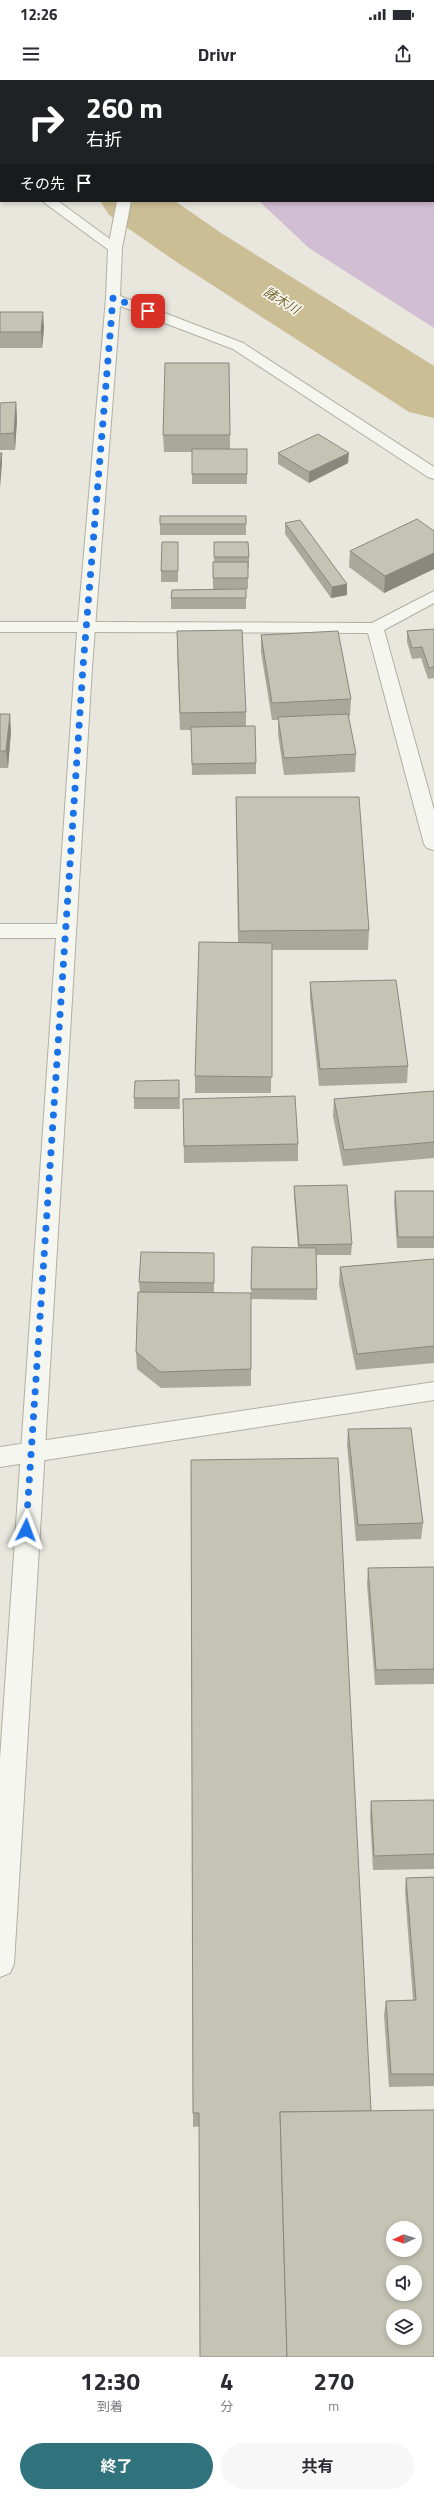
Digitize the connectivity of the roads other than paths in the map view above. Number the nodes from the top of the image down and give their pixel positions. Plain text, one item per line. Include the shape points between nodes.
1 (51, 202) edge
2 (124, 202) edge
3 (116, 240) junction
4 (113, 298) junction
5 (434, 474) edge
6 (434, 596) edge
7 (0, 627) edge
8 (86, 627) junction
9 (375, 628) junction
10 (434, 844) edge
11 (0, 931) edge
12 (65, 931) junction
13 (434, 1391) edge
14 (31, 1452) junction
15 (0, 1457) edge
16 (0, 1964) edge

1 - 3 street
2 - 3 street
3 - 4 street
4 - 5 street via 238,346
4 - 8 street
6 - 9 street
7 - 8 street
8 - 9 street
8 - 12 street
9 - 10 street
11 - 12 street
12 - 14 street
13 - 14 street
14 - 15 street
14 - 16 street

